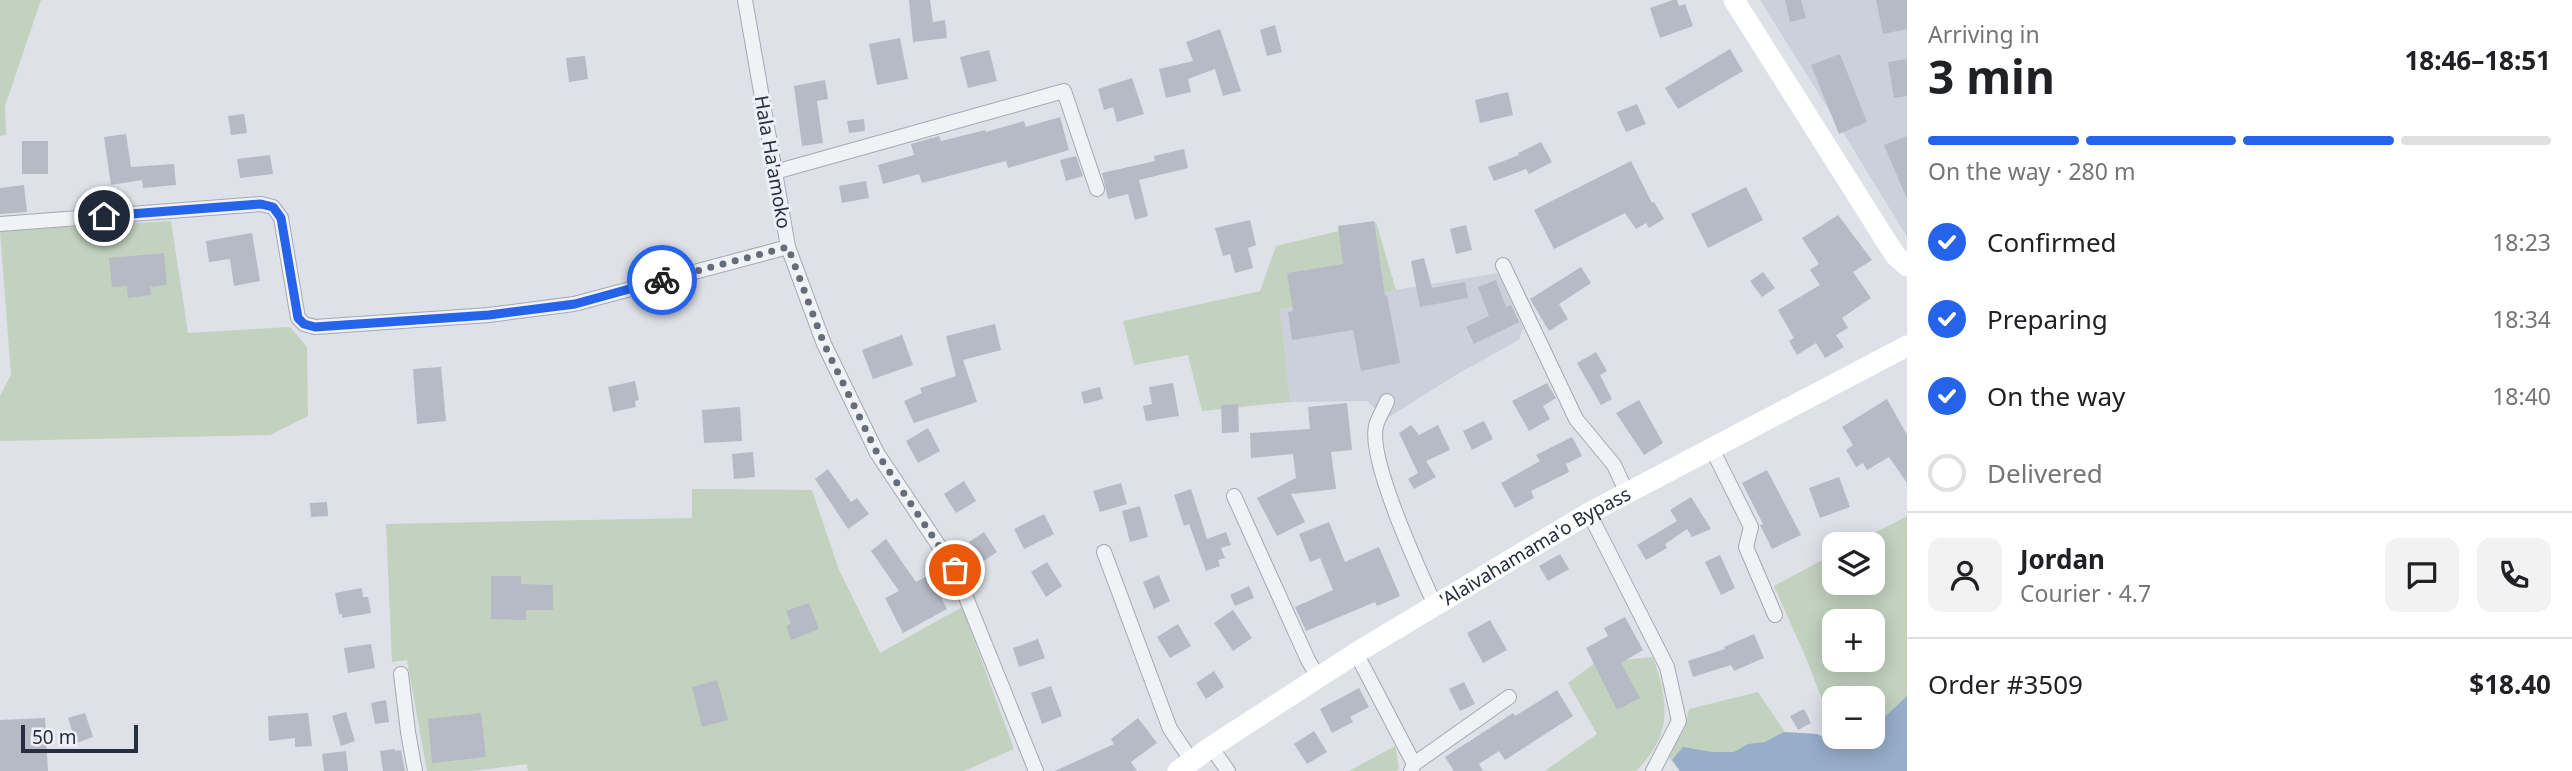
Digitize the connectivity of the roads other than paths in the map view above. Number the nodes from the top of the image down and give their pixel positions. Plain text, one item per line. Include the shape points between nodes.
1 (746, 0) edge
2 (1734, 0) edge
3 (775, 172) junction
4 (1097, 189) dead end
5 (0, 224) edge
6 (788, 247) junction
7 (1901, 260) edge
8 (1503, 265) dead end
9 (1907, 282) edge
10 (1907, 346) edge
11 (1387, 401) dead end
12 (1713, 449) junction
13 (1627, 493) junction
14 (1234, 496) dead end
15 (1589, 513) junction
16 (1104, 552) dead end
17 (1434, 605) junction
18 (1775, 615) dead end
19 (1356, 653) junction
20 (401, 674) dead end
21 (1318, 677) junction
22 (1509, 697) dead end
23 (1211, 747) junction
24 (1185, 766) edge
25 (1412, 767) edge
26 (415, 771) edge
27 (1036, 771) edge
28 (1228, 771) edge
29 (1653, 771) edge

1 - 3 street, Hala Ha'amoko
2 - 7 main road
3 - 4 street via 1064,91
3 - 6 street, Hala Ha'amoko
5 - 6 street via 261,204 273,207 281,218 298,318 315,327 575,304
6 - 27 street, Hala Ha'amoko via 824,344 877,453 955,570
7 - 9 main road
8 - 13 street via 1576,419 1614,465
10 - 12 main road, 'Alaivahamama'o Bypass
11 - 17 street via 1376,427 1379,462
12 - 13 main road, 'Alaivahamama'o Bypass
12 - 18 street via 1751,527 1746,547
13 - 15 main road, 'Alaivahamama'o Bypass
14 - 21 street
15 - 17 main road, 'Alaivahamama'o Bypass
15 - 29 street via 1667,667 1679,721
16 - 24 street
17 - 19 main road, 'Alaivahamama'o Bypass
19 - 21 main road, 'Alaivahamama'o Bypass
19 - 25 street
20 - 26 street
21 - 23 main road, 'Alaivahamama'o Bypass
22 - 25 street
23 - 24 main road, 'Alaivahamama'o Bypass
23 - 28 street

